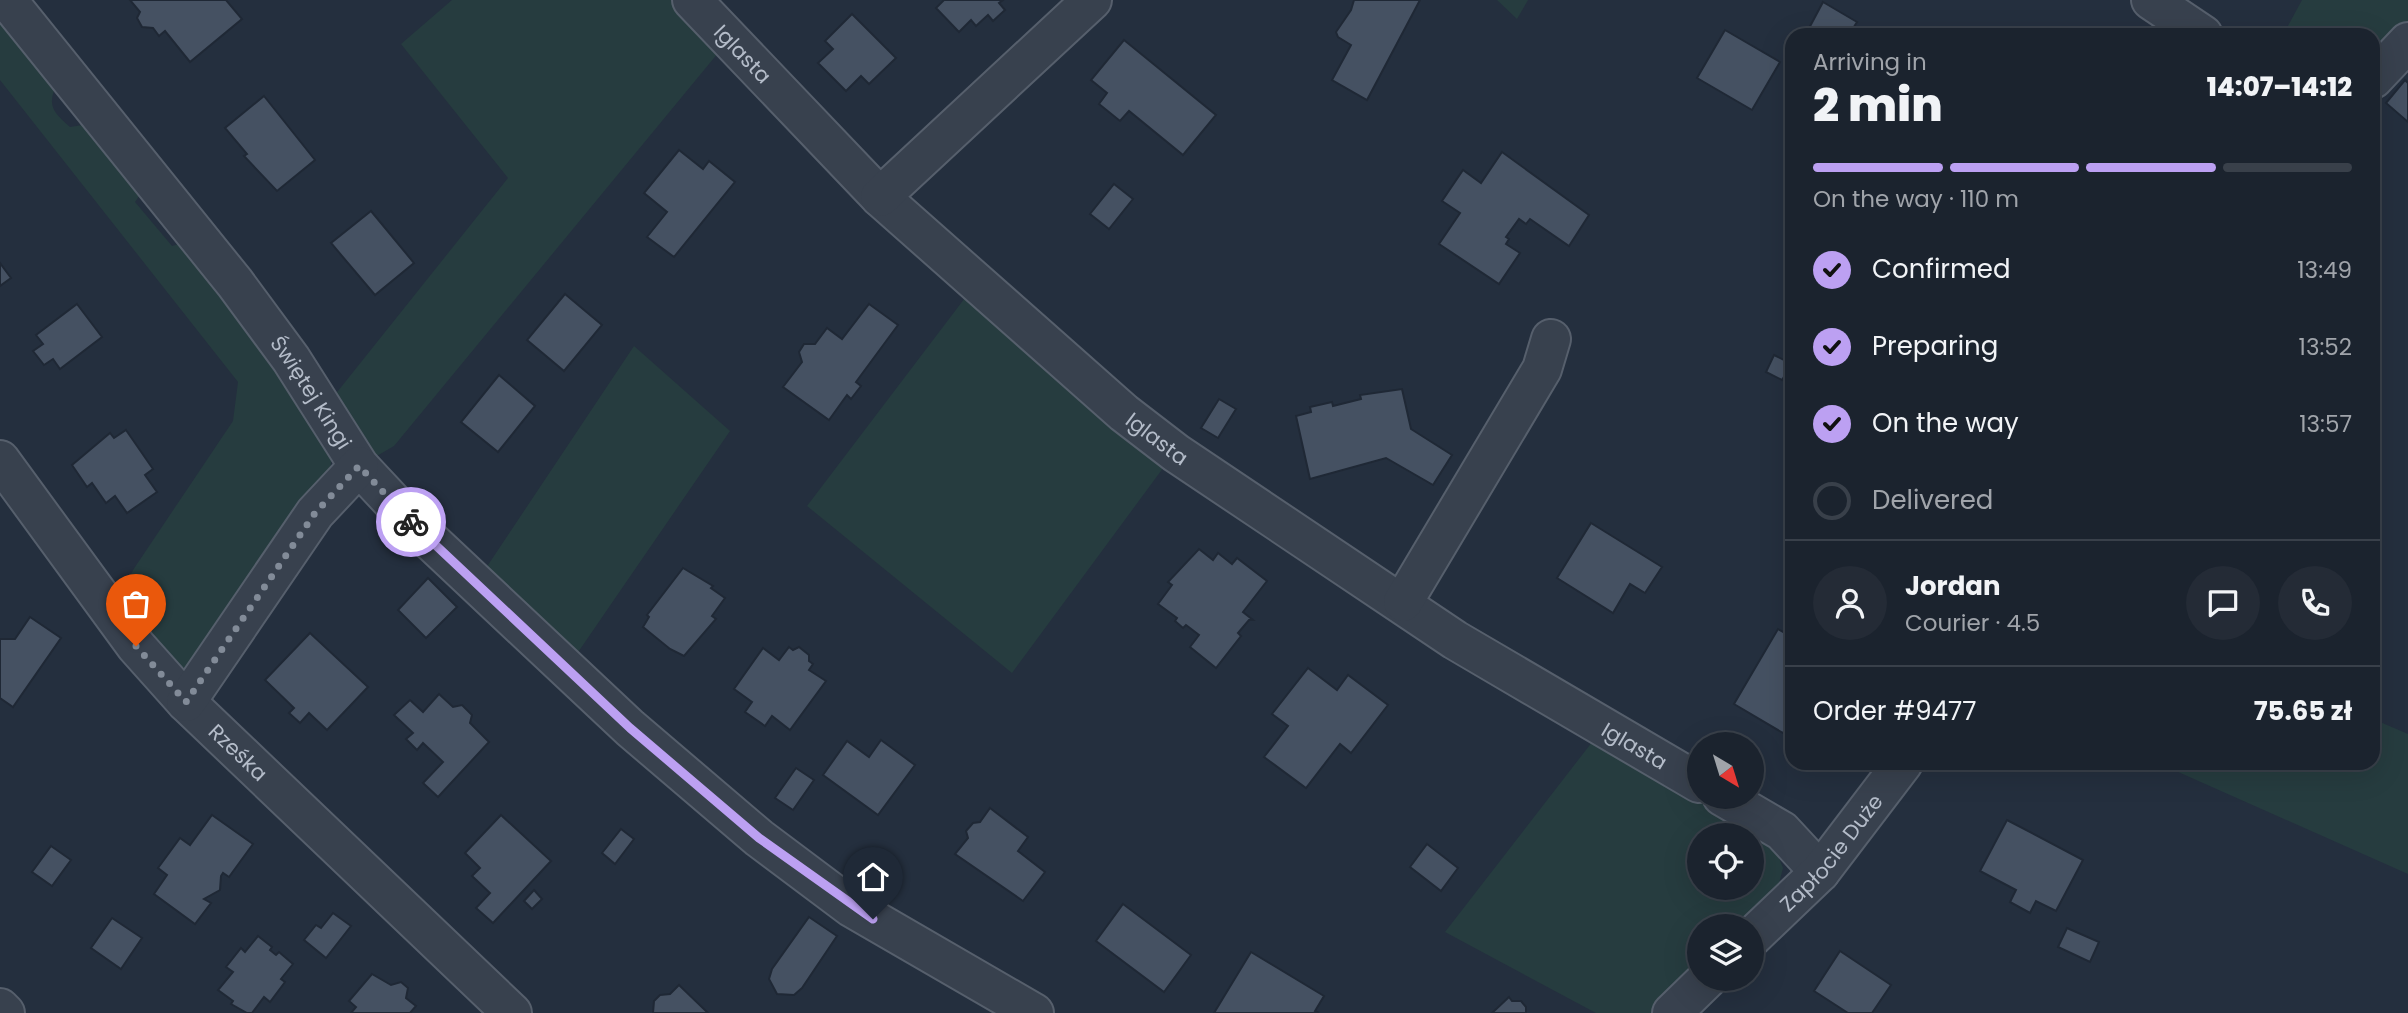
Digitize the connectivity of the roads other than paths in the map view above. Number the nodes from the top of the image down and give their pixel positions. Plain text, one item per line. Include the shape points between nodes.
1 (7, 0) edge
2 (692, 0) edge
3 (1092, 0) edge
4 (2151, 0) edge
5 (2193, 28) edge
6 (2408, 42) edge
7 (2380, 72) edge
8 (880, 197) junction
9 (1551, 339) dead end
10 (0, 460) edge
11 (359, 466) junction
12 (1403, 602) junction
13 (186, 702) junction
14 (1898, 770) edge
15 (1687, 776) edge
16 (1744, 809) edge
17 (1821, 872) junction
18 (1764, 926) edge
19 (1695, 991) edge
20 (0, 1008) edge
21 (5, 1013) edge
22 (512, 1013) edge
23 (1034, 1013) edge
24 (1672, 1013) edge

1 - 11 street, Świętej Kingi via 235,283 291,359
2 - 8 street, Iglasta
3 - 8 street
4 - 5 street
6 - 7 street
8 - 12 street, Iglasta via 1166,445
9 - 12 street via 1542,369
10 - 13 street, Rześka via 136,646
11 - 13 street via 315,513
11 - 23 street, Świętej Kingi via 490,599 759,838 851,906
12 - 15 street, Iglasta via 1455,640
13 - 22 street, Rześka
14 - 17 street, Zapłocie Duże
16 - 17 street via 1782,831
17 - 18 street, Zapłocie Duże
19 - 24 street
20 - 21 street

